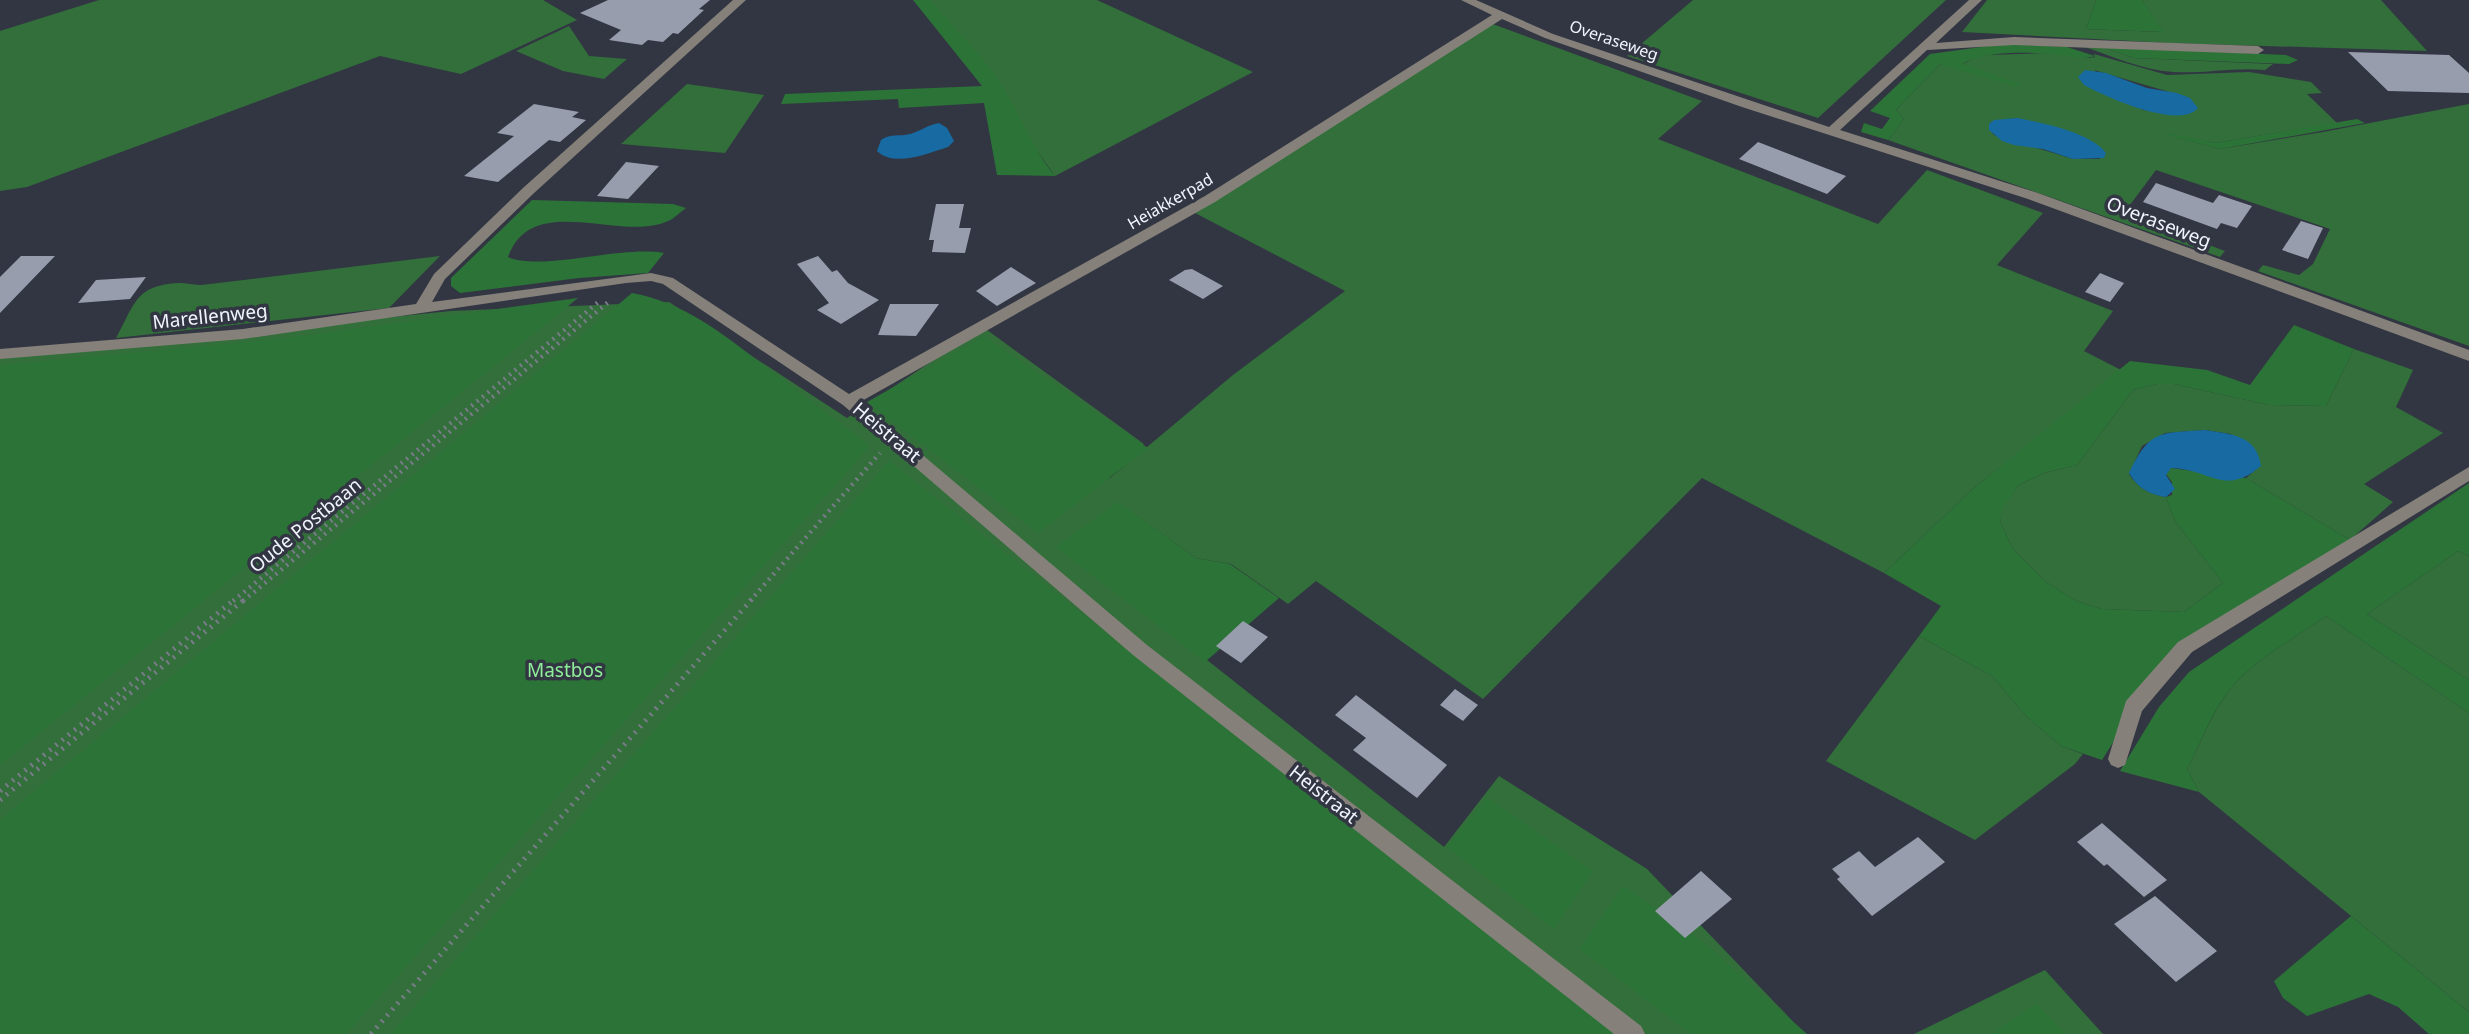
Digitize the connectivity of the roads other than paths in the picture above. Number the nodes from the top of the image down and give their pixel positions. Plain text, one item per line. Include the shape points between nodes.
1 (740, 0) edge
2 (1467, 0) edge
3 (1976, 0) edge
4 (1499, 16) junction
5 (1926, 47) junction
6 (2258, 50) dead end
7 (1832, 131) junction
8 (422, 307) junction
9 (0, 354) edge
10 (2469, 356) edge
11 (849, 401) junction
12 (2469, 473) edge
13 (2118, 759) dead end
14 (1633, 1034) edge

1 - 8 street via 528,191 439,277
2 - 4 street, Overaseweg
3 - 5 street
4 - 7 street, Overaseweg
4 - 11 street, Heiakkerpad via 1210,199
5 - 6 street via 2014,41
5 - 7 street
7 - 10 street, Overaseweg via 2033,196
8 - 9 street, Marellenweg via 243,334
8 - 11 street, Heistraat via 651,276 668,281
11 - 14 street, Heistraat via 1140,650
12 - 13 street via 2185,647 2133,707

